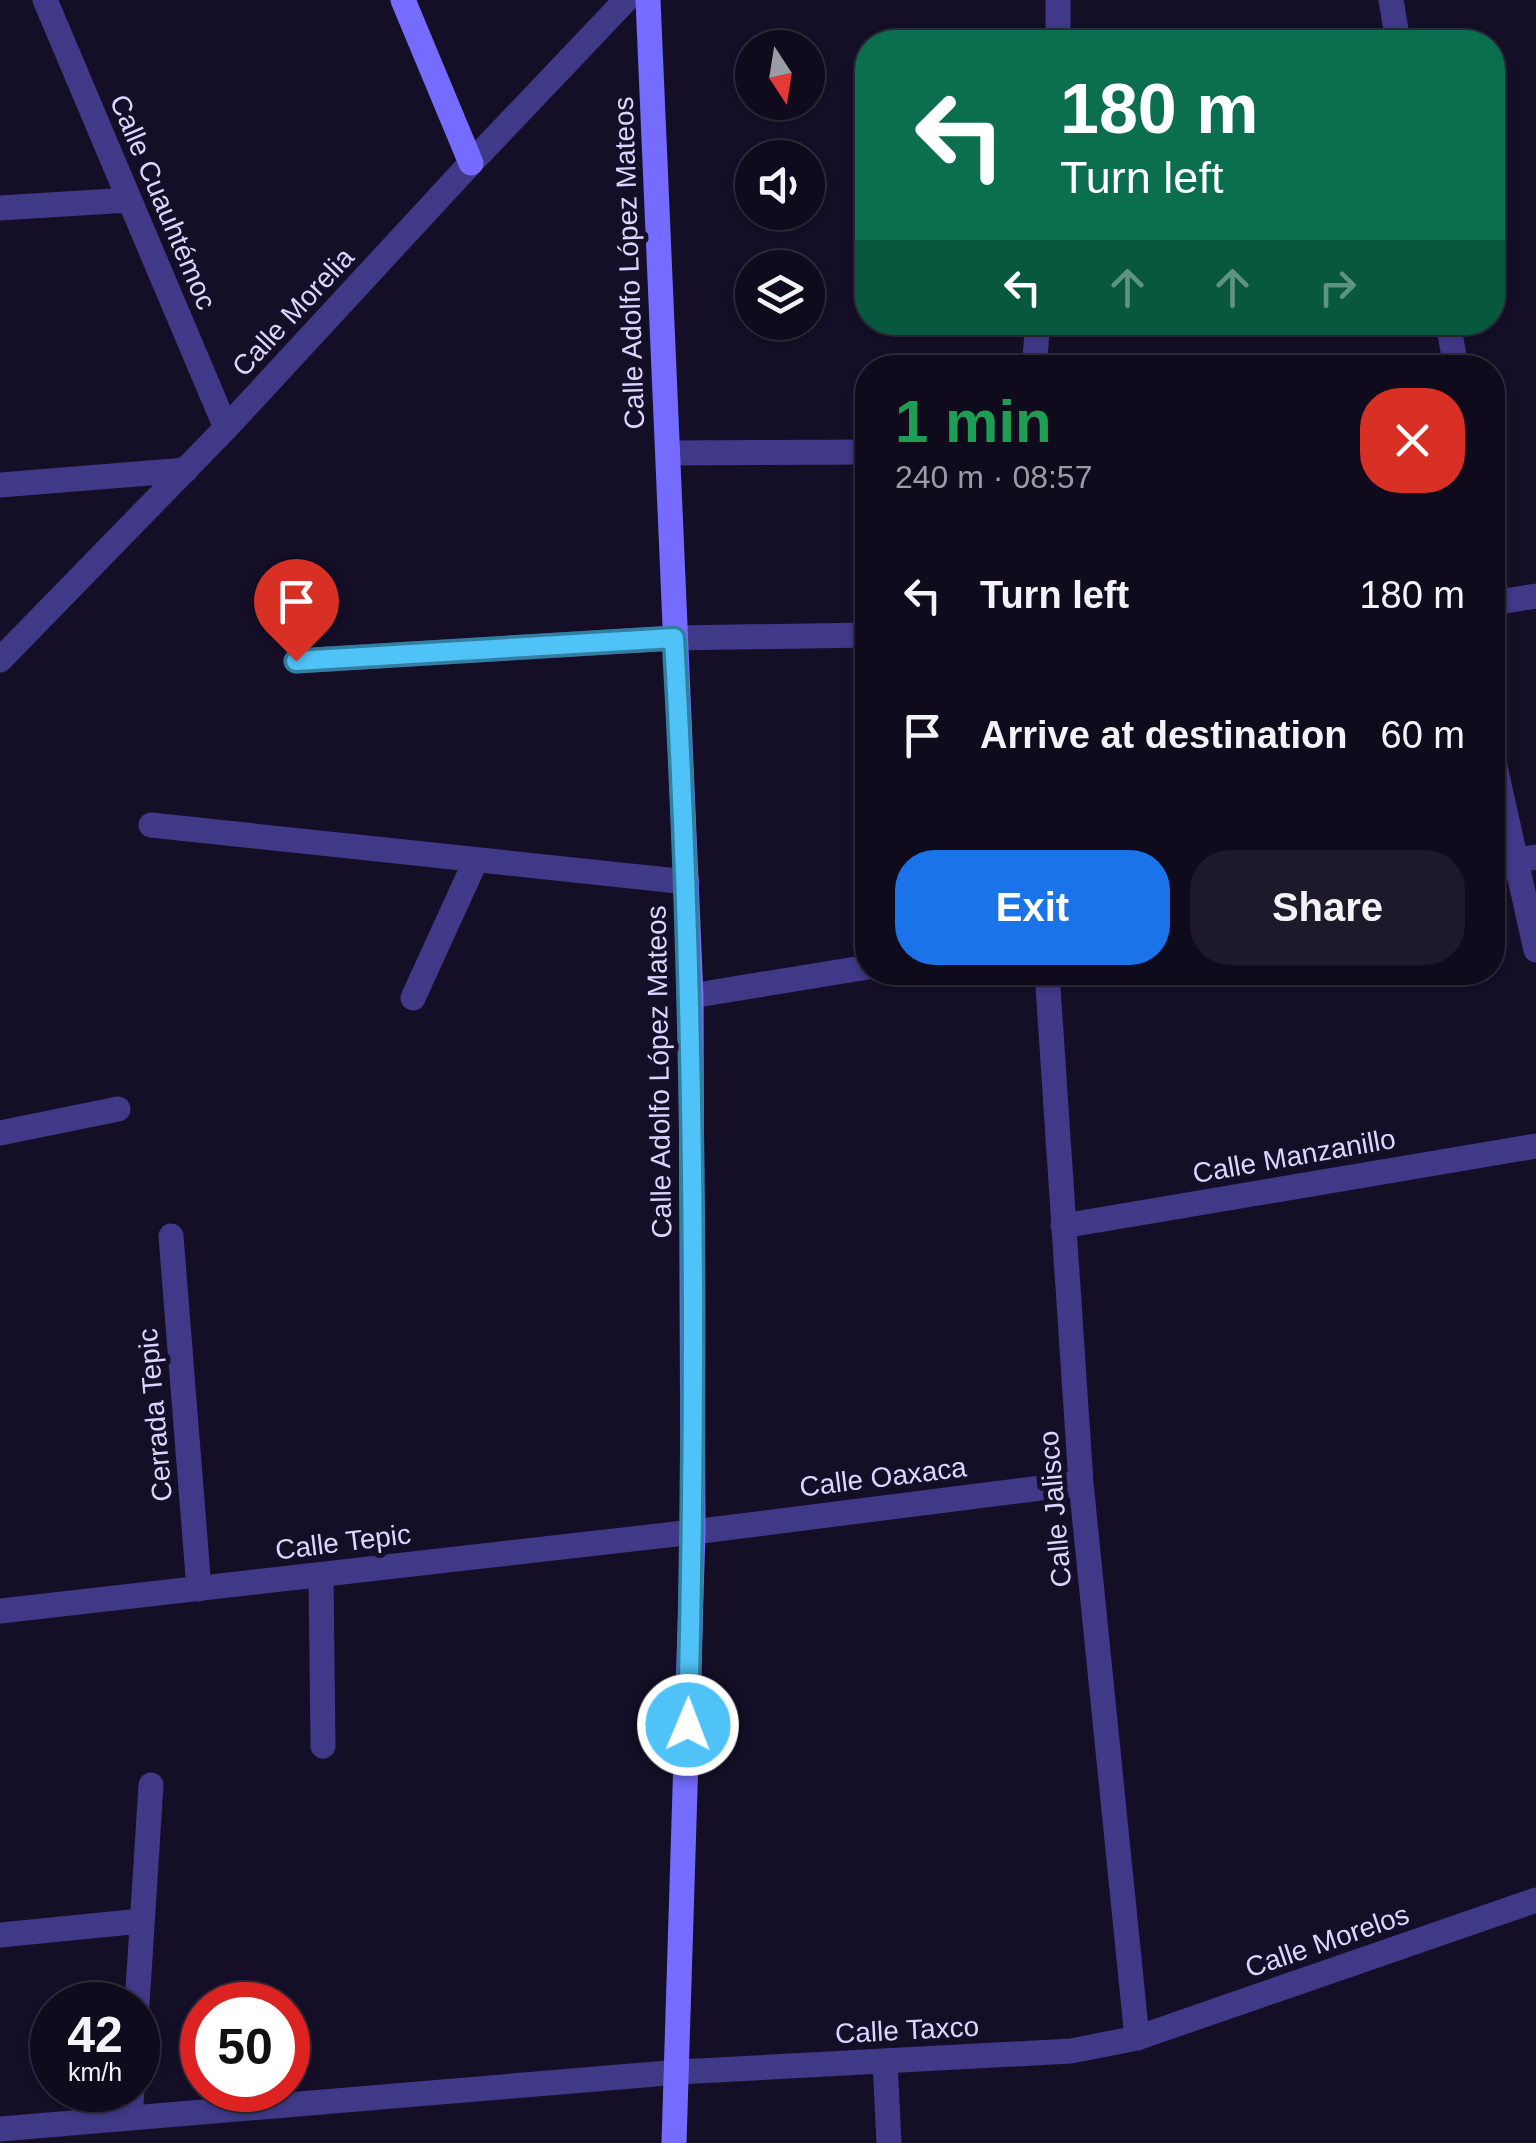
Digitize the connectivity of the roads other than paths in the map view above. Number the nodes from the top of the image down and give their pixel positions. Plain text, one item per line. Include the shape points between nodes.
1 (45, 0) edge
2 (403, 0) edge
3 (626, 0) edge
4 (648, 0) edge
5 (1058, 0) edge
6 (1390, 0) edge
7 (1058, 30) edge
8 (1396, 30) edge
9 (471, 162) junction
10 (130, 200) junction
11 (0, 208) edge
12 (226, 428) junction
13 (668, 452) junction
14 (855, 452) edge
15 (186, 470) junction
16 (0, 485) edge
17 (1536, 596) edge
18 (1505, 601) edge
19 (855, 635) edge
20 (674, 638) junction
21 (0, 660) edge
22 (296, 661) dead end
23 (1505, 814) edge
24 (151, 825) dead end
25 (476, 860) junction
26 (1515, 861) edge
27 (687, 882) junction
28 (1536, 950) edge
29 (855, 969) edge
30 (1048, 985) edge
31 (690, 996) junction
32 (413, 998) dead end
33 (118, 1109) dead end
34 (0, 1133) edge
35 (1536, 1146) edge
36 (1063, 1226) junction
37 (171, 1236) dead end
38 (1081, 1483) junction
39 (692, 1532) junction
40 (321, 1574) junction
41 (199, 1589) junction
42 (0, 1611) edge
43 (323, 1746) dead end
44 (150, 1785) dead end
45 (1536, 1900) edge
46 (142, 1921) junction
47 (0, 1935) edge
48 (138, 1982) edge
49 (1137, 2038) junction
50 (885, 2061) junction
51 (679, 2072) junction
52 (130, 2112) edge
53 (130, 2116) junction
54 (0, 2129) edge
55 (674, 2143) edge
56 (888, 2143) edge

1 - 10 street, Calle Cuauhtémoc
2 - 9 main road
3 - 9 street, Calle Morelia
4 - 13 main road, Calle Adolfo López Mateos
5 - 7 street
6 - 8 street
9 - 12 street, Calle Morelia
10 - 11 street
10 - 12 street, Calle Cuauhtémoc
12 - 15 street, Calle Morelia
13 - 14 street
13 - 20 main road, Calle Adolfo López Mateos
15 - 16 street
15 - 21 street, Calle Morelia
17 - 18 street
19 - 20 street
20 - 22 street
20 - 27 main road, Calle Adolfo López Mateos
23 - 26 street
24 - 25 street
25 - 27 street
25 - 32 street
26 - 28 street
27 - 31 main road, Calle Adolfo López Mateos
29 - 31 street
30 - 36 street, Calle Jalisco
31 - 39 main road, Calle Adolfo López Mateos
33 - 34 street
35 - 36 street, Calle Manzanillo
36 - 38 street, Calle Jalisco
37 - 41 street, Cerrada Tepic
38 - 39 street, Calle Oaxaca
38 - 49 street, Calle Jalisco
39 - 40 street, Calle Tepic
39 - 51 main road, Calle Adolfo López Mateos
40 - 41 street, Calle Tepic
40 - 43 street
41 - 42 street, Calle Tepic
44 - 46 street
45 - 49 street, Calle Morelos
46 - 47 street
46 - 48 street
49 - 50 street, Calle Taxco via 1071,2051
50 - 51 street, Calle Taxco
50 - 56 street
51 - 53 street, Calle Taxco
51 - 55 main road, Calle Adolfo López Mateos
52 - 53 street
53 - 54 street, Calle Taxco

